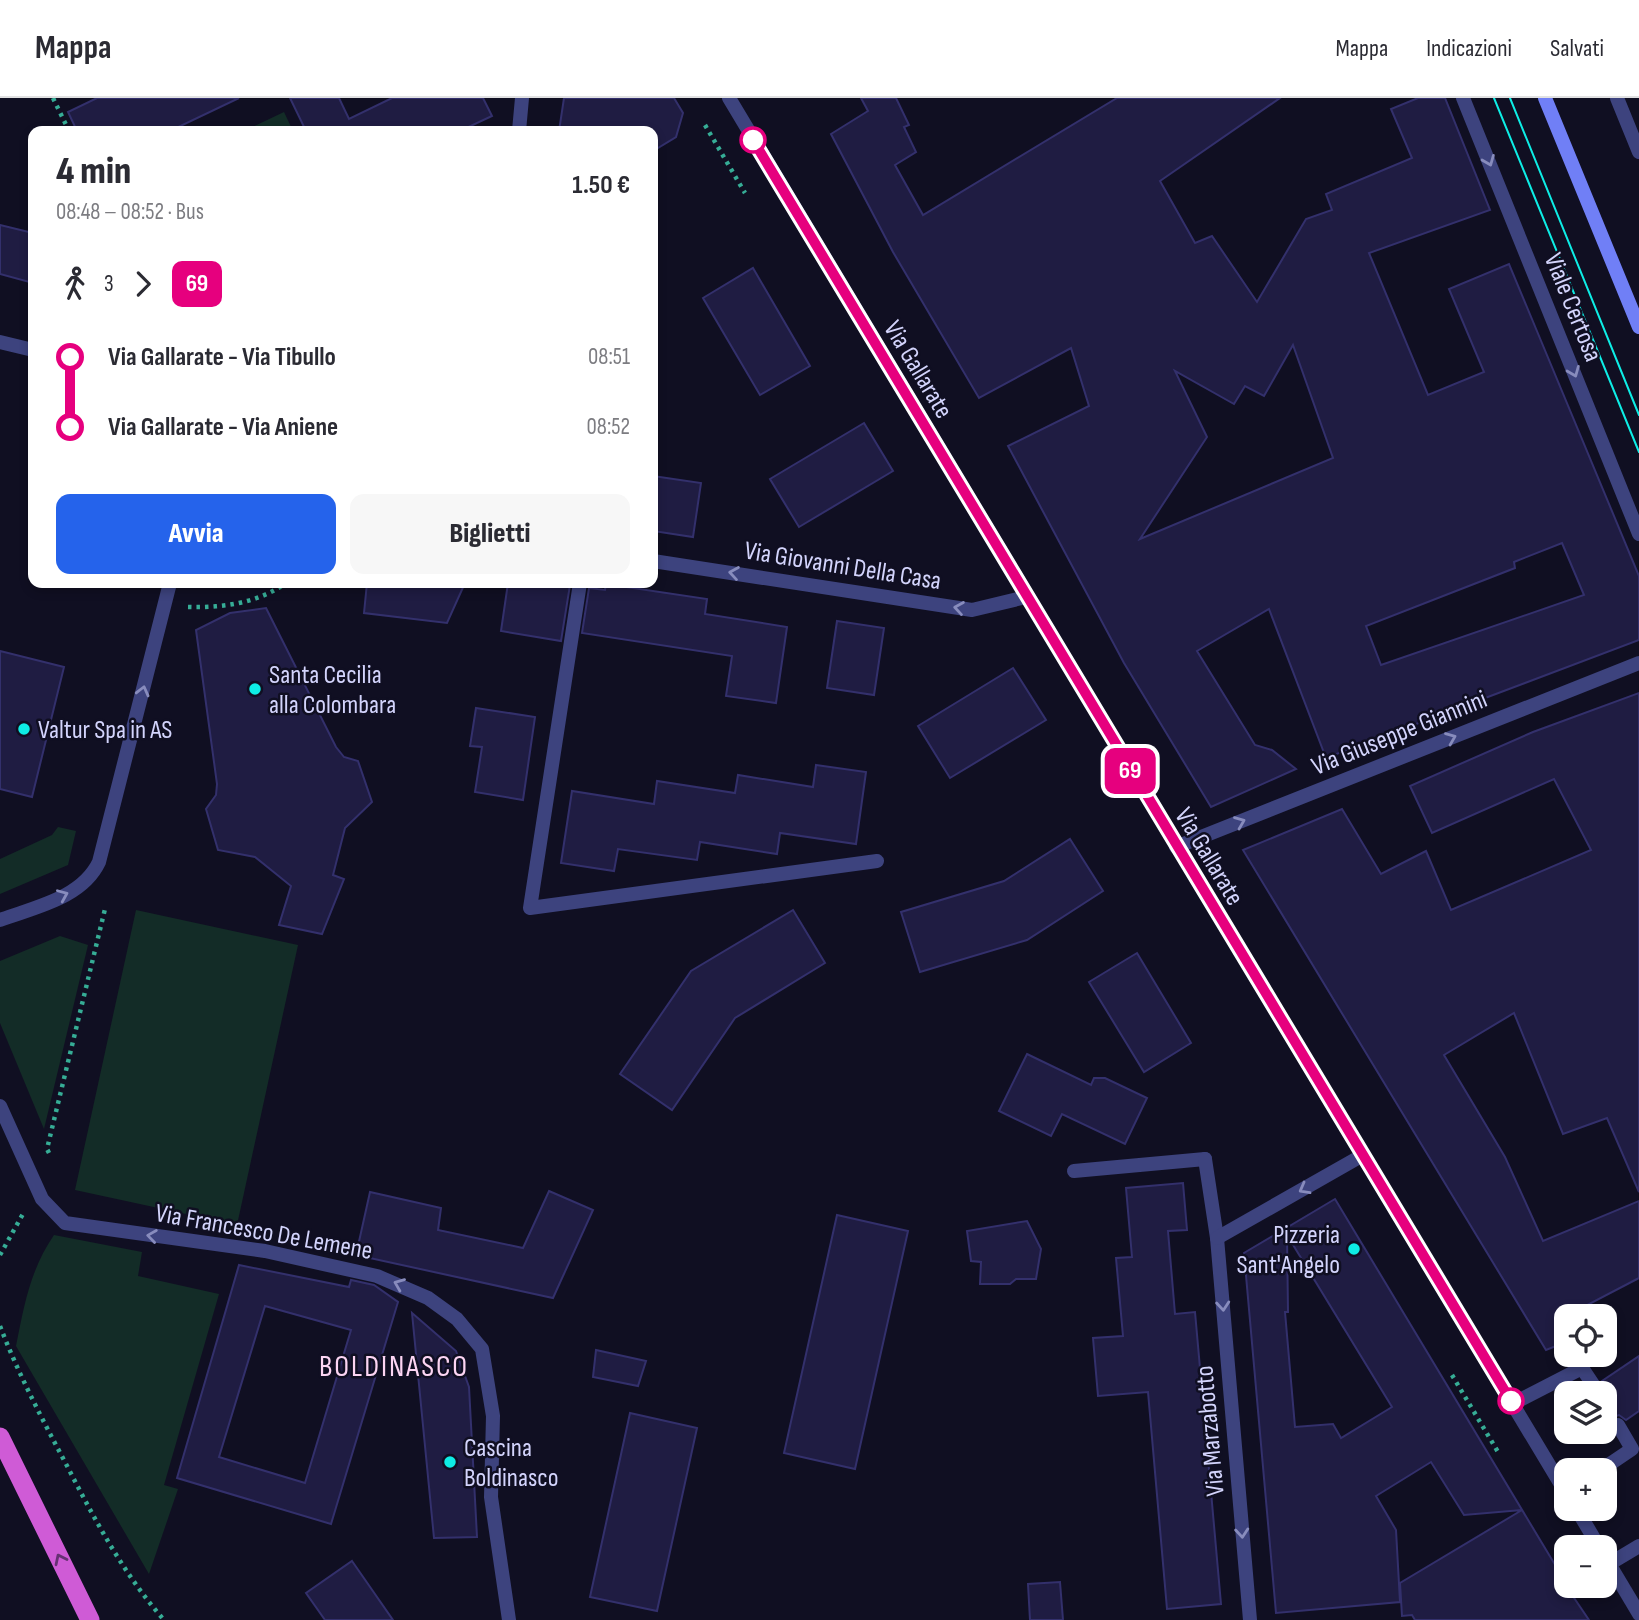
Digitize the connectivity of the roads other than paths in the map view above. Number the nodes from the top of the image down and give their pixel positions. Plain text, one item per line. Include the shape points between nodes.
1 (522, 98) edge
2 (729, 98) edge
3 (1463, 98) edge
4 (1545, 98) edge
5 (1617, 98) edge
6 (519, 126) edge
7 (1639, 152) edge
8 (1639, 327) edge
9 (0, 342) edge
10 (28, 349) edge
11 (1639, 534) edge
12 (658, 562) edge
13 (169, 588) edge
14 (579, 588) edge
15 (1026, 597) junction
16 (1639, 663) edge
17 (1176, 847) junction
18 (877, 861) dead end
19 (0, 920) edge
20 (0, 1106) edge
21 (1363, 1155) junction
22 (1074, 1171) dead end
23 (1217, 1238) junction
24 (1557, 1381) edge
25 (1591, 1381) edge
26 (1554, 1383) edge
27 (1513, 1404) junction
28 (1618, 1425) dead end
29 (0, 1437) edge
30 (1617, 1459) edge
31 (1554, 1473) edge
32 (1639, 1546) edge
33 (1617, 1556) edge
34 (1617, 1577) edge
35 (1639, 1614) edge
36 (90, 1620) edge
37 (509, 1620) edge
38 (1250, 1620) edge

1 - 6 street
2 - 15 street, Via Gallarate
3 -> 11 street, Viale Certosa
4 - 8 main road, Viale Certosa
5 - 7 street
9 - 10 street
15 -> 12 street, Via Giovanni Della Casa via 972,610
19 -> 13 street via 91,880
14 - 18 street via 530,908
15 - 17 street, Via Gallarate
17 -> 16 street, Via Giuseppe Giannini
17 - 21 street, Via Gallarate
37 -> 20 street, Via Francesco De Lemene via 491,1497 491,1402 482,1349 457,1319 428,1298 377,1276 265,1251 65,1223 42,1199
21 -> 23 street
21 - 27 street, Via Gallarate
22 - 23 street, Via Marzabotto via 1205,1159
23 -> 38 street, Via Marzabotto
24 - 25 street via 1582,1368
26 - 27 street
27 - 31 street, Via Gallarate
28 - 30 street via 1632,1449
36 -> 29 highway
32 - 33 street
34 - 35 street

